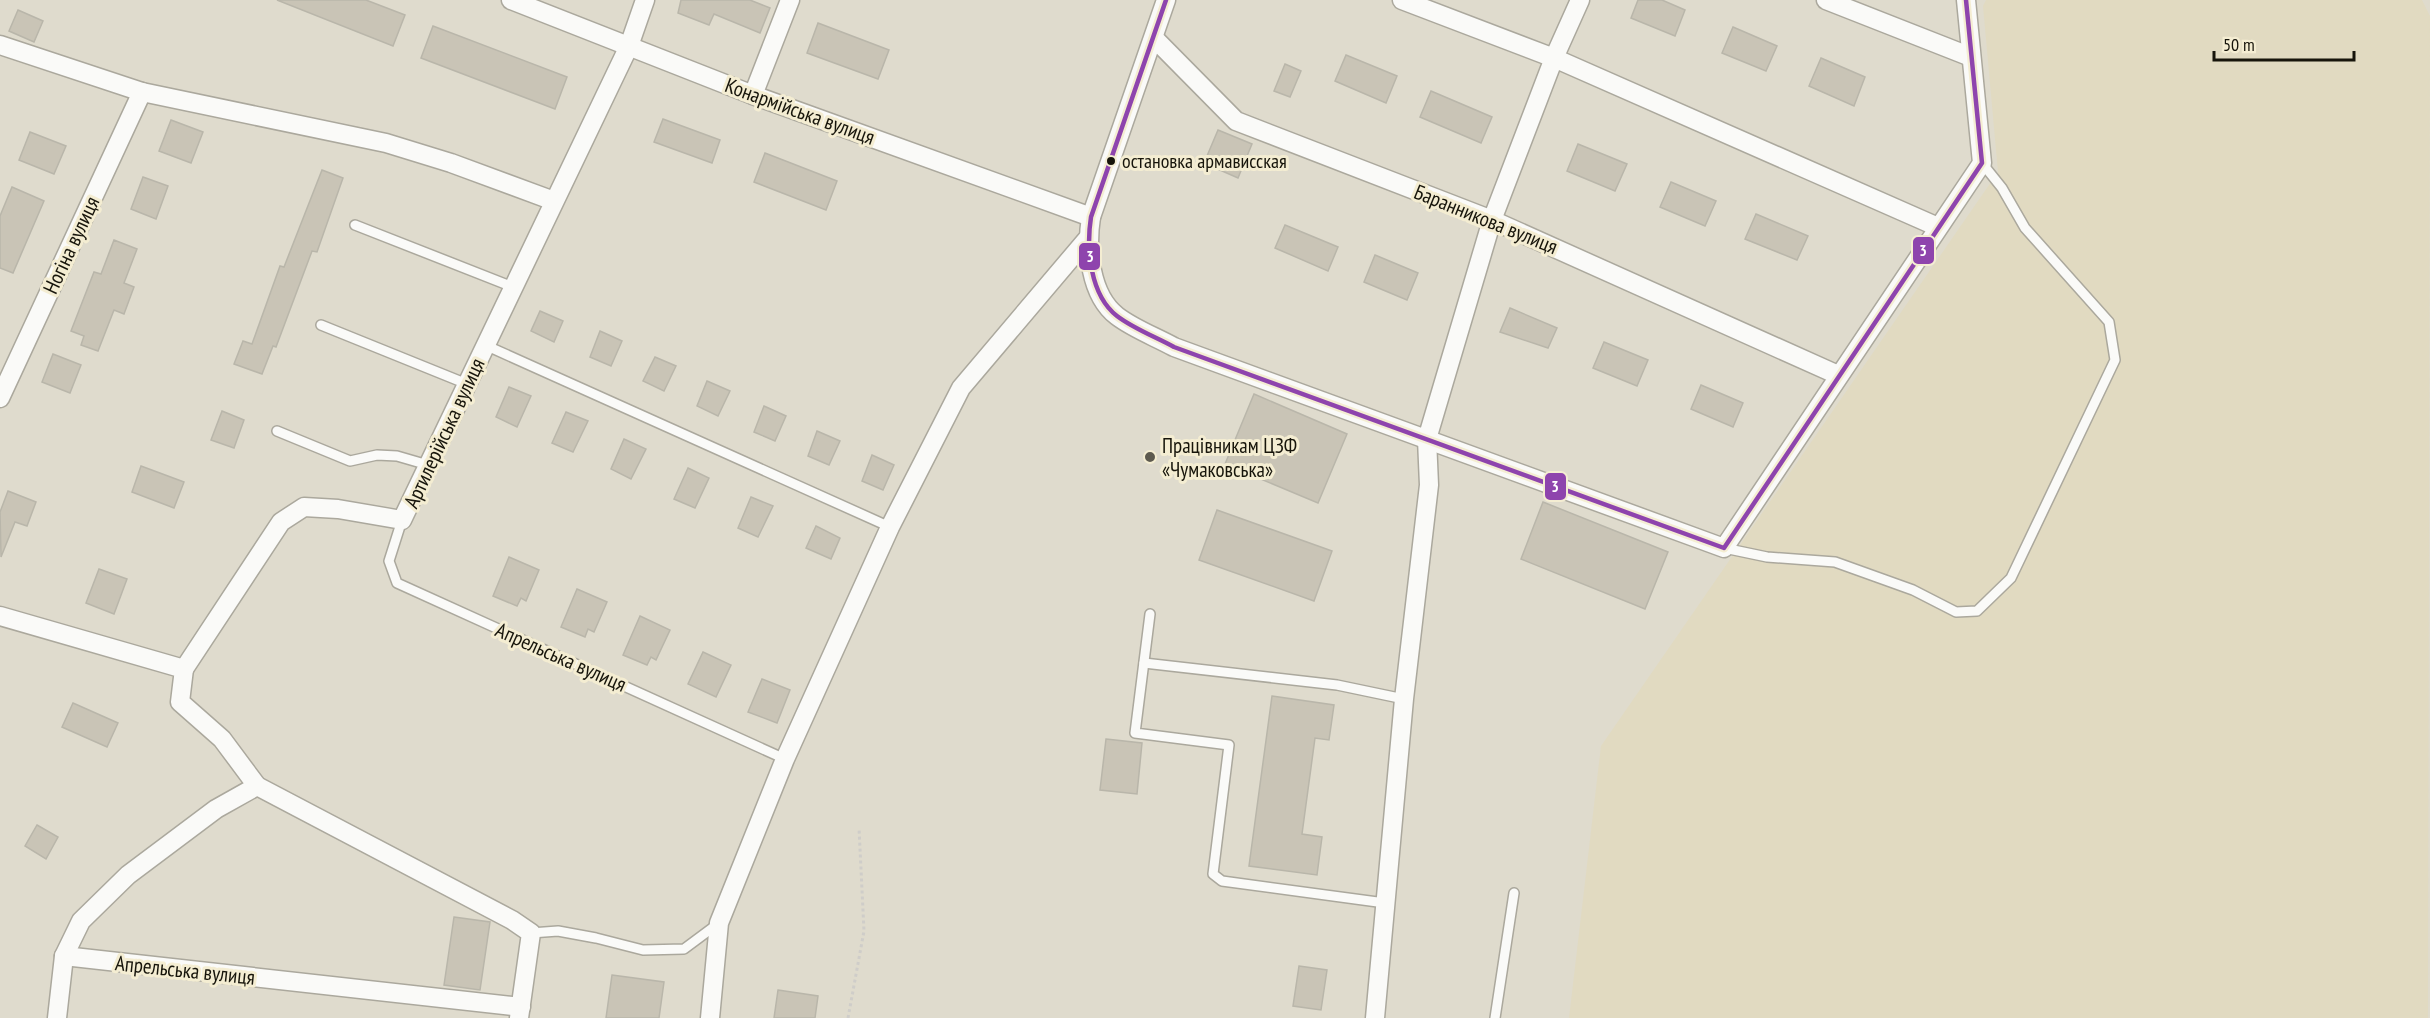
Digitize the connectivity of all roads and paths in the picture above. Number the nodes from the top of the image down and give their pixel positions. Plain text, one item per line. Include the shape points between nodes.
1 (511, 0) edge
2 (645, 0) edge
3 (790, 0) edge
4 (1166, 0) edge
5 (1402, 0) edge
6 (1580, 0) edge
7 (1826, 0) edge
8 (1966, 0) edge
9 (1154, 38) junction
10 (0, 45) edge
11 (629, 46) junction
12 (1971, 57) junction
13 (1554, 58) junction
14 (142, 92) junction
15 (753, 94) junction
16 (1982, 163) junction
17 (554, 201) junction
18 (1091, 218) junction
19 (1492, 220) junction
20 (355, 225) dead end
21 (1938, 227) junction
22 (1088, 238) junction
23 (513, 287) junction
24 (321, 325) dead end
25 (485, 345) junction
26 (1838, 375) junction
27 (467, 384) junction
28 (0, 398) edge
29 (278, 431) dead end
30 (1427, 439) junction
31 (428, 465) junction
32 (402, 520) junction
33 (890, 527) junction
34 (1724, 548) junction
35 (1150, 614) dead end
36 (0, 616) edge
37 (1144, 663) junction
38 (184, 669) junction
39 (1404, 699) junction
40 (785, 759) junction
41 (257, 786) junction
42 (859, 828) dead end
43 (1515, 894) dead end
44 (1385, 903) junction
45 (719, 923) junction
46 (531, 933) junction
47 (64, 956) junction
48 (520, 1012) edge
49 (57, 1018) edge
50 (710, 1018) edge
51 (848, 1018) edge
52 (1376, 1018) edge
53 (1495, 1018) edge

1 - 11 street, Конармійська вулиця
2 - 11 street, Артилерійська вулиця
3 - 15 street
4 - 9 street
5 - 13 street
6 - 13 street
7 - 12 street
8 - 12 street
9 - 18 street
9 - 19 street, Баранникова вулиця via 1236,122
10 - 14 street
11 - 15 street, Конармійська вулиця
11 - 17 street, Артилерійська вулиця
12 - 16 street
13 - 19 street
13 - 21 street
14 - 17 street via 386,143
14 - 28 street, Ногіна вулиця
15 - 18 street, Конармійська вулиця
16 - 21 street
16 - 34 lane via 2025,228 2109,322 2115,360 2011,578 1977,611 1956,612 1913,590 1835,562 1767,557
17 - 23 street, Артилерійська вулиця
18 - 22 street
19 - 26 street, Баранникова вулиця
19 - 30 street
20 - 23 lane
21 - 26 street
22 - 30 street via 1101,299 1117,316 1174,347
22 - 33 street via 961,388
23 - 25 street, Артилерійська вулиця
24 - 27 lane
25 - 27 street, Артилерійська вулиця
25 - 33 lane
26 - 34 street
27 - 31 street, Артилерійська вулиця
29 - 31 lane via 350,461 377,455 397,456
30 - 34 street
30 - 39 street via 1429,485
31 - 32 street, Артилерійська вулиця
32 - 38 street, Артилерійська вулиця via 304,507 281,522
32 - 40 lane, Апрельська вулиця via 389,561 397,583
33 - 40 street
35 - 37 lane
36 - 38 street
37 - 39 lane via 1337,685
37 - 44 lane via 1135,733 1229,745 1213,874 1222,881
38 - 41 street via 180,702 222,739
39 - 44 street
40 - 45 street
41 - 46 street
41 - 47 street via 216,809 128,875 81,921
42 - 51 path via 864,931
43 - 53 lane
44 - 52 street
45 - 46 lane via 684,949 643,950 558,932
45 - 50 street
46 - 48 street
47 - 48 street, Апрельська вулиця
47 - 49 street

